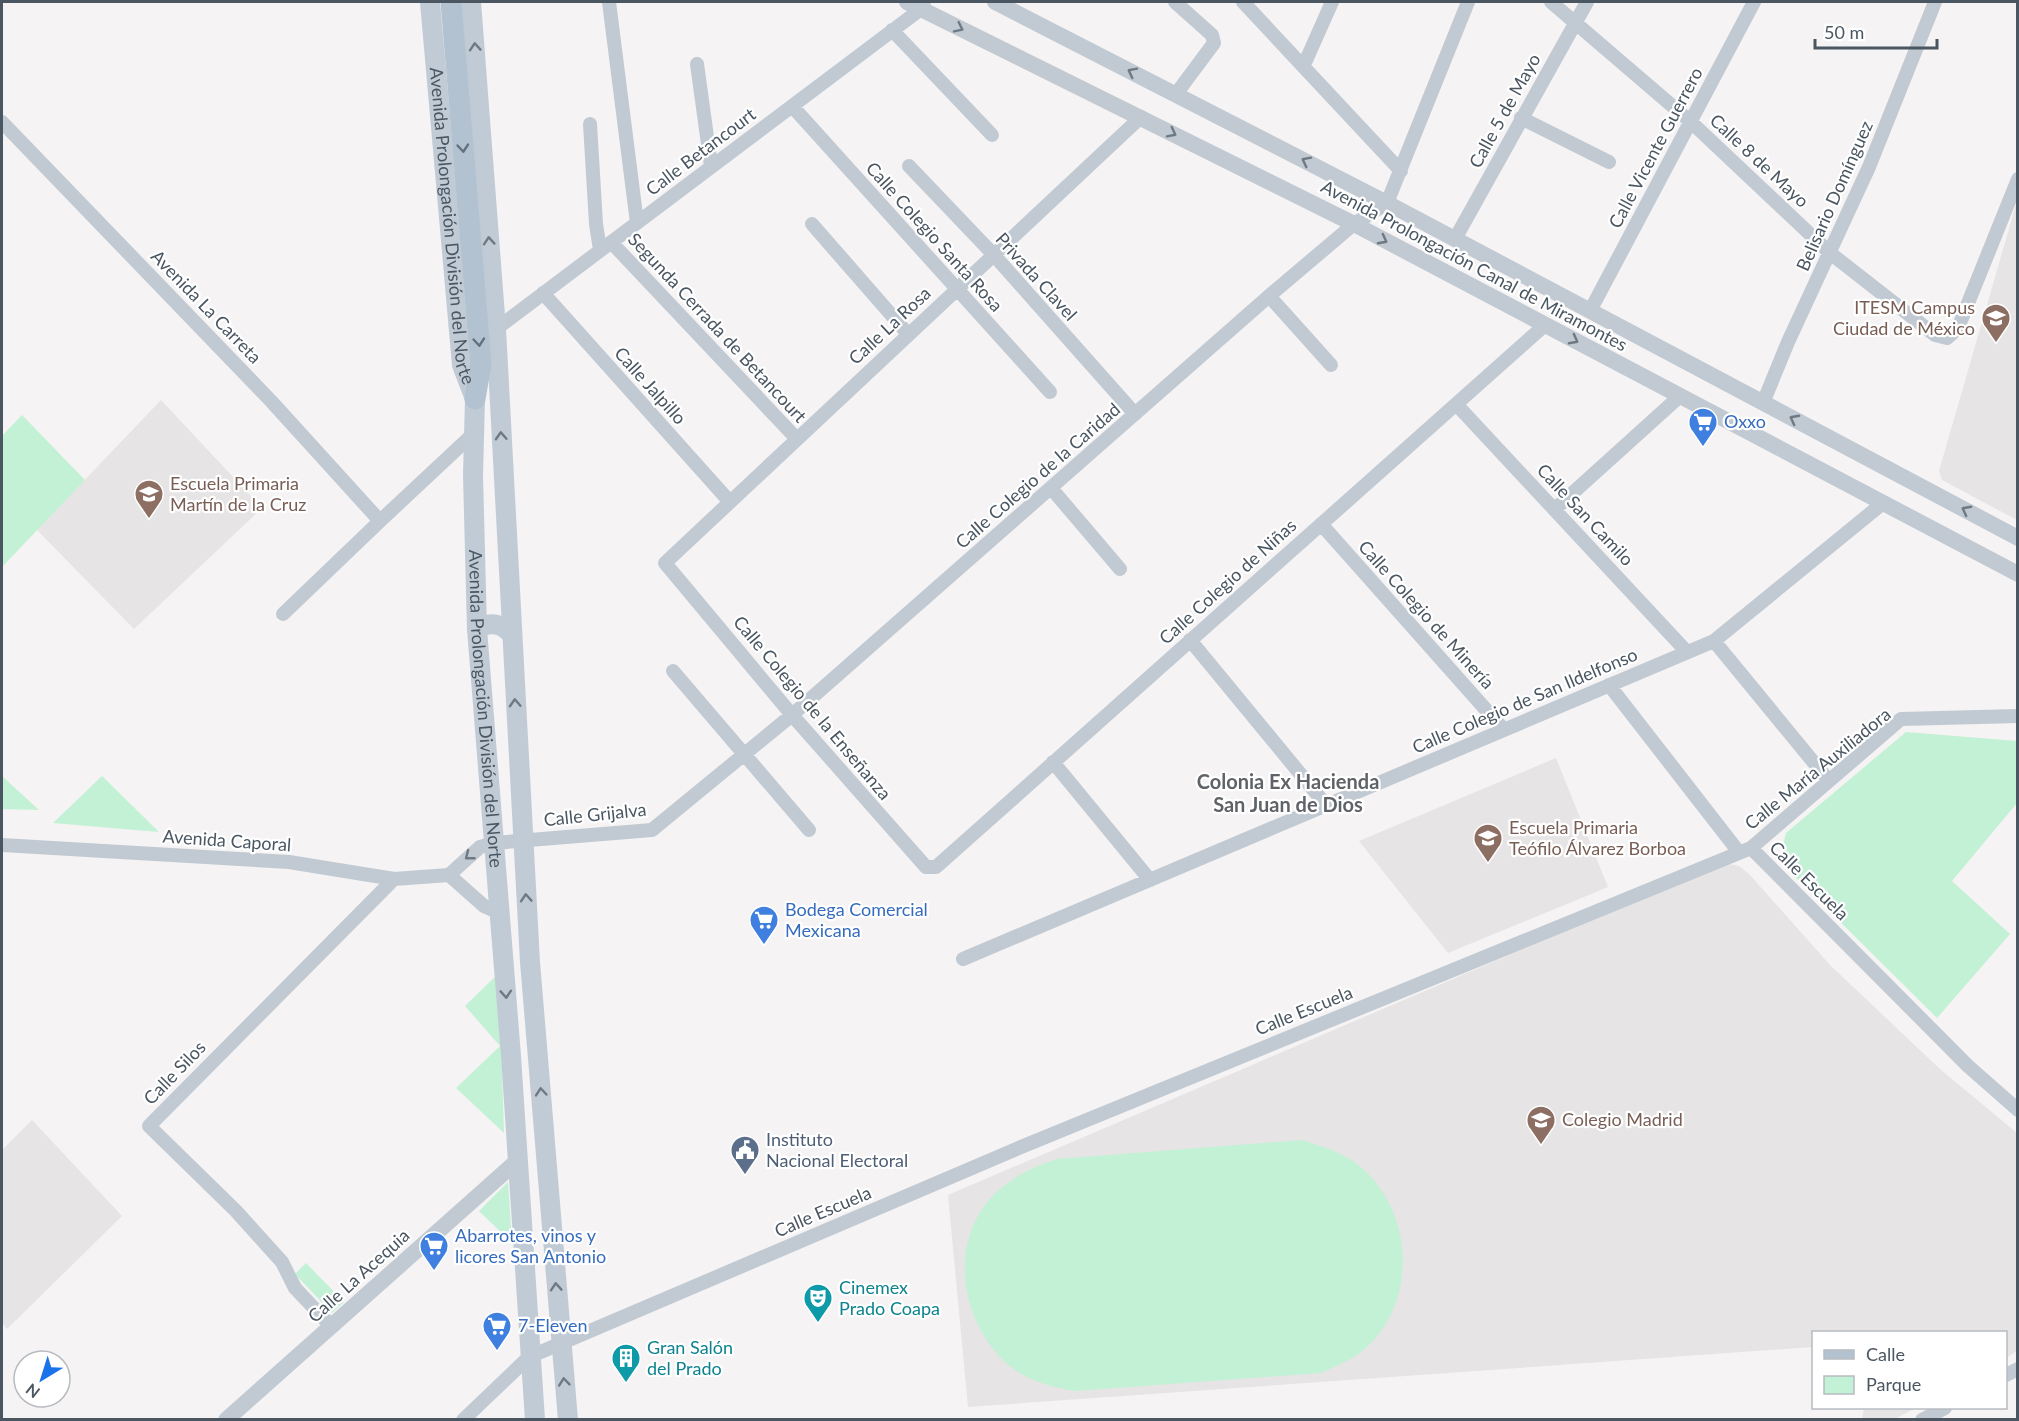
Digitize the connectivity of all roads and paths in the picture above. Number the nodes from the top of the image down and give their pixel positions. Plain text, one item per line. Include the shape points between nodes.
1 (430, 2) edge
2 (451, 2) edge
3 (471, 2) edge
4 (609, 2) edge
5 (995, 2) edge
6 (1175, 2) edge
7 (1243, 2) edge
8 (1332, 2) edge
9 (1468, 2) edge
10 (1551, 2) edge
11 (1587, 2) edge
12 (1754, 2) edge
13 (1935, 2) edge
14 (917, 4) edge
15 (1575, 23) junction
16 (892, 30) junction
17 (698, 64) dead end
18 (1304, 65) junction
19 (1176, 94) junction
20 (792, 106) junction
21 (1141, 117) junction
22 (1521, 118) junction
23 (2, 122) edge
24 (1690, 122) junction
25 (590, 124) dead end
26 (992, 135) dead end
27 (1609, 162) dead end
28 (711, 166) junction
29 (909, 166) dead end
30 (1401, 171) junction
31 (2018, 179) edge
32 (1387, 202) junction
33 (637, 223) junction
34 (812, 224) dead end
35 (1354, 224) junction
36 (1455, 239) junction
37 (606, 246) junction
38 (1830, 253) junction
39 (993, 254) junction
40 (957, 288) junction
41 (543, 293) junction
42 (1269, 296) junction
43 (1590, 311) junction
44 (1545, 325) junction
45 (496, 329) junction
46 (908, 334) junction
47 (1330, 365) dead end
48 (1050, 392) dead end
49 (1680, 396) junction
50 (475, 399) junction
51 (1763, 403) junction
52 (1456, 404) junction
53 (1135, 414) junction
54 (473, 434) junction
55 (797, 439) junction
56 (1051, 488) junction
57 (730, 502) junction
58 (1883, 503) junction
59 (1555, 509) junction
60 (380, 521) junction
61 (1321, 524) junction
62 (2018, 538) edge
63 (666, 563) joint
64 (1120, 569) dead end
65 (2018, 574) edge
66 (511, 613) junction
67 (283, 614) dead end
68 (477, 621) junction
69 (512, 634) junction
70 (1190, 640) junction
71 (1714, 641) junction
72 (1687, 652) junction
73 (673, 671) dead end
74 (1609, 686) junction
75 (792, 715) junction
76 (2018, 716) edge
77 (1504, 730) junction
78 (744, 753) junction
79 (1053, 762) junction
80 (1829, 781) junction
81 (1326, 805) junction
82 (809, 830) dead end
83 (522, 840) junction
84 (494, 843) junction
85 (2, 845) edge
86 (1744, 849) junction
87 (936, 867) joint
88 (448, 875) junction
89 (394, 879) junction
90 (1150, 880) junction
91 (500, 919) junction
92 (528, 925) junction
93 (963, 959) dead end
94 (503, 961) junction
95 (530, 962) junction
96 (2018, 1110) edge
97 (517, 1161) junction
98 (331, 1326) junction
99 (560, 1345) junction
100 (529, 1357) junction
101 (1941, 1409) edge
102 (226, 1419) edge
103 (463, 1419) edge
104 (535, 1419) edge
105 (568, 1419) edge
106 (1922, 1419) edge

1 - 50 main road, Avenida Prolongación División del Norte via 462,364
2 -> 50 main road via 481,364
45 -> 3 main road, Avenida Prolongación División del Norte
4 - 33 street
19 -> 5 street, Avenida Prolongación Canal de Miramontes
6 - 19 street via 1212,34 1214,43
7 - 18 street
8 - 18 street
9 - 30 street
10 - 15 street, Calle 8 de Mayo
11 - 15 street, Calle 5 de Mayo
12 - 24 street, Calle Vicente Guerrero
13 - 38 street, Belisario Domínguez
14 - 16 street, Calle Betancourt
14 -> 21 street, Avenida Prolongación Canal de Miramontes
15 - 22 street, Calle 5 de Mayo
15 - 24 street, Calle 8 de Mayo
16 - 20 street, Calle Betancourt
16 - 26 street
17 - 28 street
18 - 30 street
32 -> 19 street, Avenida Prolongación Canal de Miramontes
20 - 28 street, Calle Betancourt
20 - 40 street, Calle Colegio Santa Rosa
21 -> 35 street, Avenida Prolongación Canal de Miramontes
21 - 39 street, Calle La Rosa
22 - 27 street
22 - 36 street, Calle 5 de Mayo
23 - 60 street, Avenida La Carreta via 271,401
24 - 38 street, Calle 8 de Mayo
24 - 43 street, Calle Vicente Guerrero
25 - 37 street via 596,224
28 - 33 street, Calle Betancourt
29 - 39 street, Privada Clavel
30 - 32 street
31 - 38 street, Calle 8 de Mayo via 1958,328 1947,338 1935,335
32 - 35 street, Calle Colegio de la Caridad
32 - 36 street, Avenida Prolongación Canal de Miramontes
33 - 37 street, Calle Betancourt
34 - 46 street
35 - 42 street, Calle Colegio de la Caridad
35 -> 44 street, Avenida Prolongación Canal de Miramontes
36 - 43 street, Avenida Prolongación Canal de Miramontes
37 - 41 street, Calle Betancourt
37 - 55 street, Segunda Cerrada de Betancourt
38 - 51 street, Belisario Domínguez
39 - 40 street, Calle La Rosa
39 - 53 street, Privada Clavel
40 - 46 street, Calle La Rosa
40 - 48 street, Calle Colegio Santa Rosa
41 - 45 street, Calle Betancourt
41 - 57 street, Calle Jalpillo
42 - 47 street
42 - 53 street, Calle Colegio de la Caridad
43 - 51 street, Avenida Prolongación Canal de Miramontes
44 -> 49 street, Avenida Prolongación Canal de Miramontes
44 - 52 street, Calle Colegio de Niñas
66 -> 45 main road, Avenida Prolongación División del Norte
46 - 55 street, Calle La Rosa
49 - 58 street, Avenida Prolongación Canal de Miramontes
49 - 59 street
50 - 54 main road, Avenida Prolongación División del Norte
62 -> 51 street, Avenida Prolongación Canal de Miramontes
52 - 59 street, Calle San Camilo
52 - 61 street, Calle Colegio de Niñas
53 - 56 street, Calle Colegio de la Caridad
54 - 60 street
54 - 68 main road, Avenida Prolongación División del Norte
55 - 57 street, Calle La Rosa
56 - 64 street
56 - 75 street, Calle Colegio de la Caridad
57 - 63 street, Calle La Rosa
58 - 65 street, Avenida Prolongación Canal de Miramontes
58 - 71 street, Calle Colegio de San Ildelfonso
59 - 72 street, Calle San Camilo
60 - 67 street
61 - 70 street, Calle Colegio de Niñas
61 - 77 street, Calle Colegio de Minería
63 - 75 street, Calle Colegio de la Enseñanza
66 - 68 main road via 493,621
66 - 69 main road, Avenida Prolongación División del Norte
68 - 69 main road via 504,627
68 - 84 main road, Avenida Prolongación División del Norte
83 -> 69 main road, Avenida Prolongación División del Norte
70 - 79 street, Calle Colegio de Niñas
70 - 81 street
71 - 72 street, Calle Colegio de San Ildelfonso
71 - 80 street
72 - 74 street, Calle Colegio de San Ildelfonso
73 - 78 street
74 - 77 street, Calle Colegio de San Ildelfonso
74 - 86 street
75 - 78 street, Calle Colegio de la Caridad
75 - 87 street, Calle Colegio de la Enseñanza via 919,860 926,867
76 - 80 street, Calle María Auxiliadora via 1901,720
77 - 81 street, Calle Colegio de San Ildelfonso
78 - 82 street
78 - 83 street, Calle Grijalva via 652,830
79 - 87 street, Calle Colegio de Niñas
79 - 90 street
80 - 86 street, Calle María Auxiliadora
81 - 90 street, Calle Colegio de San Ildelfonso
83 - 84 street, Calle Grijalva
92 -> 83 main road, Avenida Prolongación División del Norte
84 -> 88 street via 480,847
84 - 91 main road, Avenida Prolongación División del Norte
85 - 89 street, Avenida Caporal via 289,862
86 - 96 street, Calle Escuela
86 - 99 street, Calle Escuela via 1032,1143
88 - 89 street, Avenida Caporal
88 - 91 street
89 - 98 street, Calle Silos via 149,1126 236,1211 282,1262 294,1288
90 - 93 street, Calle Colegio de San Ildelfonso
91 - 92 main road via 506,932 514,935
91 - 94 main road, Avenida Prolongación División del Norte
92 - 95 main road, Avenida Prolongación División del Norte
94 - 95 main road via 515,951 525,954
94 -> 97 main road, Avenida Prolongación División del Norte
99 -> 95 main road, Avenida Prolongación División del Norte
97 - 98 street, Calle La Acequia
97 - 100 main road, Avenida Prolongación División del Norte
98 - 102 street, Calle La Acequia
99 - 100 street, Calle Escuela
105 -> 99 main road, Avenida Prolongación División del Norte
100 - 103 street
100 - 104 main road, Avenida Prolongación División del Norte
101 - 106 street

